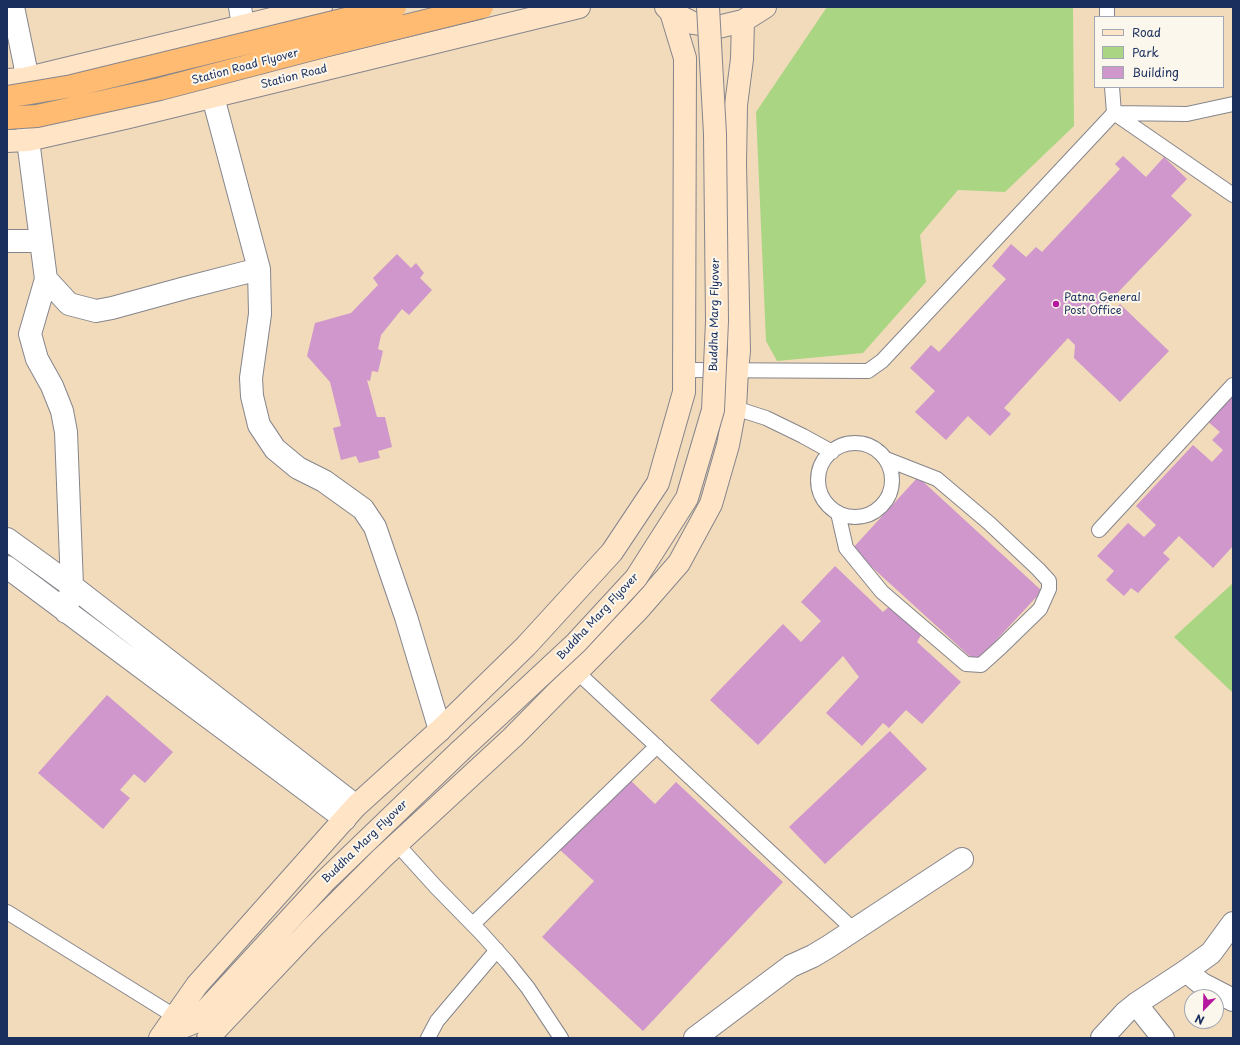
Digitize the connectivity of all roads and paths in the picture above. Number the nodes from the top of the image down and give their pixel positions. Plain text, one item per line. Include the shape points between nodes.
1 (13, 7) edge
2 (320, 7) edge
3 (395, 7) edge
4 (482, 7) edge
5 (579, 7) edge
6 (708, 7) edge
7 (765, 7) edge
8 (668, 10) edge
9 (241, 16) edge
10 (742, 21) junction
11 (16, 79) edge
12 (1112, 88) edge
13 (213, 97) junction
14 (7, 98) edge
15 (1233, 104) edge
16 (1114, 112) junction
17 (7, 118) edge
18 (28, 140) junction
19 (7, 141) edge
20 (1233, 195) edge
21 (7, 241) edge
22 (41, 241) junction
23 (259, 269) junction
24 (46, 280) junction
25 (685, 370) junction
26 (737, 370) junction
27 (1233, 384) edge
28 (734, 408) junction
29 (832, 452) junction
30 (886, 459) junction
31 (838, 513) junction
32 (1099, 530) dead end
33 (7, 539) edge
34 (7, 567) edge
35 (72, 586) junction
36 (66, 612) junction
37 (577, 672) junction
38 (440, 730) junction
39 (657, 746) junction
40 (351, 812) junction
41 (397, 844) junction
42 (962, 859) dead end
43 (7, 912) edge
44 (1233, 923) edge
45 (473, 924) junction
46 (854, 930) junction
47 (497, 950) junction
48 (1186, 971) junction
49 (1233, 1000) edge
50 (1136, 1004) junction
51 (193, 1029) edge
52 (161, 1037) edge
53 (428, 1038) edge
54 (561, 1038) edge
55 (695, 1038) edge
56 (1102, 1038) edge
57 (1163, 1038) edge

1 - 11 street via 24,65
2 - 9 main road
3 - 14 main road, Station Road Flyover, bridge via 72,86
4 - 17 main road, Station Road Flyover, bridge via 160,90 37,116
5 - 13 main road, Station Road
6 - 51 main road, Buddha Marg Flyover, bridge via 715,134 717,321 713,410 687,498 636,578 581,637 324,881 211,1004
7 - 10 main road
8 - 10 main road via 693,23 718,26
8 - 25 main road via 685,58
9 - 11 main road
10 - 26 main road via 735,156
11 - 18 street
12 - 16 lane
13 - 18 main road, Station Road
13 - 23 street
15 - 16 lane via 1187,114
16 - 20 lane
16 - 26 lane via 882,361 868,371
18 - 19 main road, Station Road
18 - 22 street
21 - 22 street
22 - 24 street
23 - 24 street via 96,311 69,304
23 - 38 street via 260,314 251,378 252,396 259,425 275,449 298,468 324,481 363,509 375,528 406,617
24 - 35 street via 30,334 37,359 62,411 66,432
25 - 26 lane
25 - 38 main road via 684,392 658,483 612,552 526,646
26 - 28 main road
27 - 32 lane
28 - 29 lane via 766,418
28 - 37 main road via 728,445 711,504 679,563 638,610
29 - 30 lane via 842,446 866,445 877,450
29 - 31 lane via 819,472 818,484 828,506
30 - 31 lane via 891,470 892,482 890,494 883,505 874,512 862,516 850,517
30 - 31 lane via 937,480 989,523 1038,569 1049,581 1049,589 1040,609 981,665 966,664 882,592 846,548
33 - 35 street
34 - 36 street
35 - 36 street
35 - 40 street
36 - 40 street
37 - 39 lane
37 - 41 main road via 513,737
38 - 40 main road
39 - 45 lane
39 - 46 lane
40 - 51 main road via 197,985
41 - 45 lane
41 - 51 main road via 312,928
42 - 46 street
43 - 51 lane
44 - 48 street via 1211,953
45 - 47 lane
46 - 55 street via 813,956 791,966
47 - 53 lane via 437,1020
47 - 54 lane via 528,988
48 - 49 street via 1202,984
48 - 50 street
50 - 56 street
50 - 57 street
51 - 52 main road

